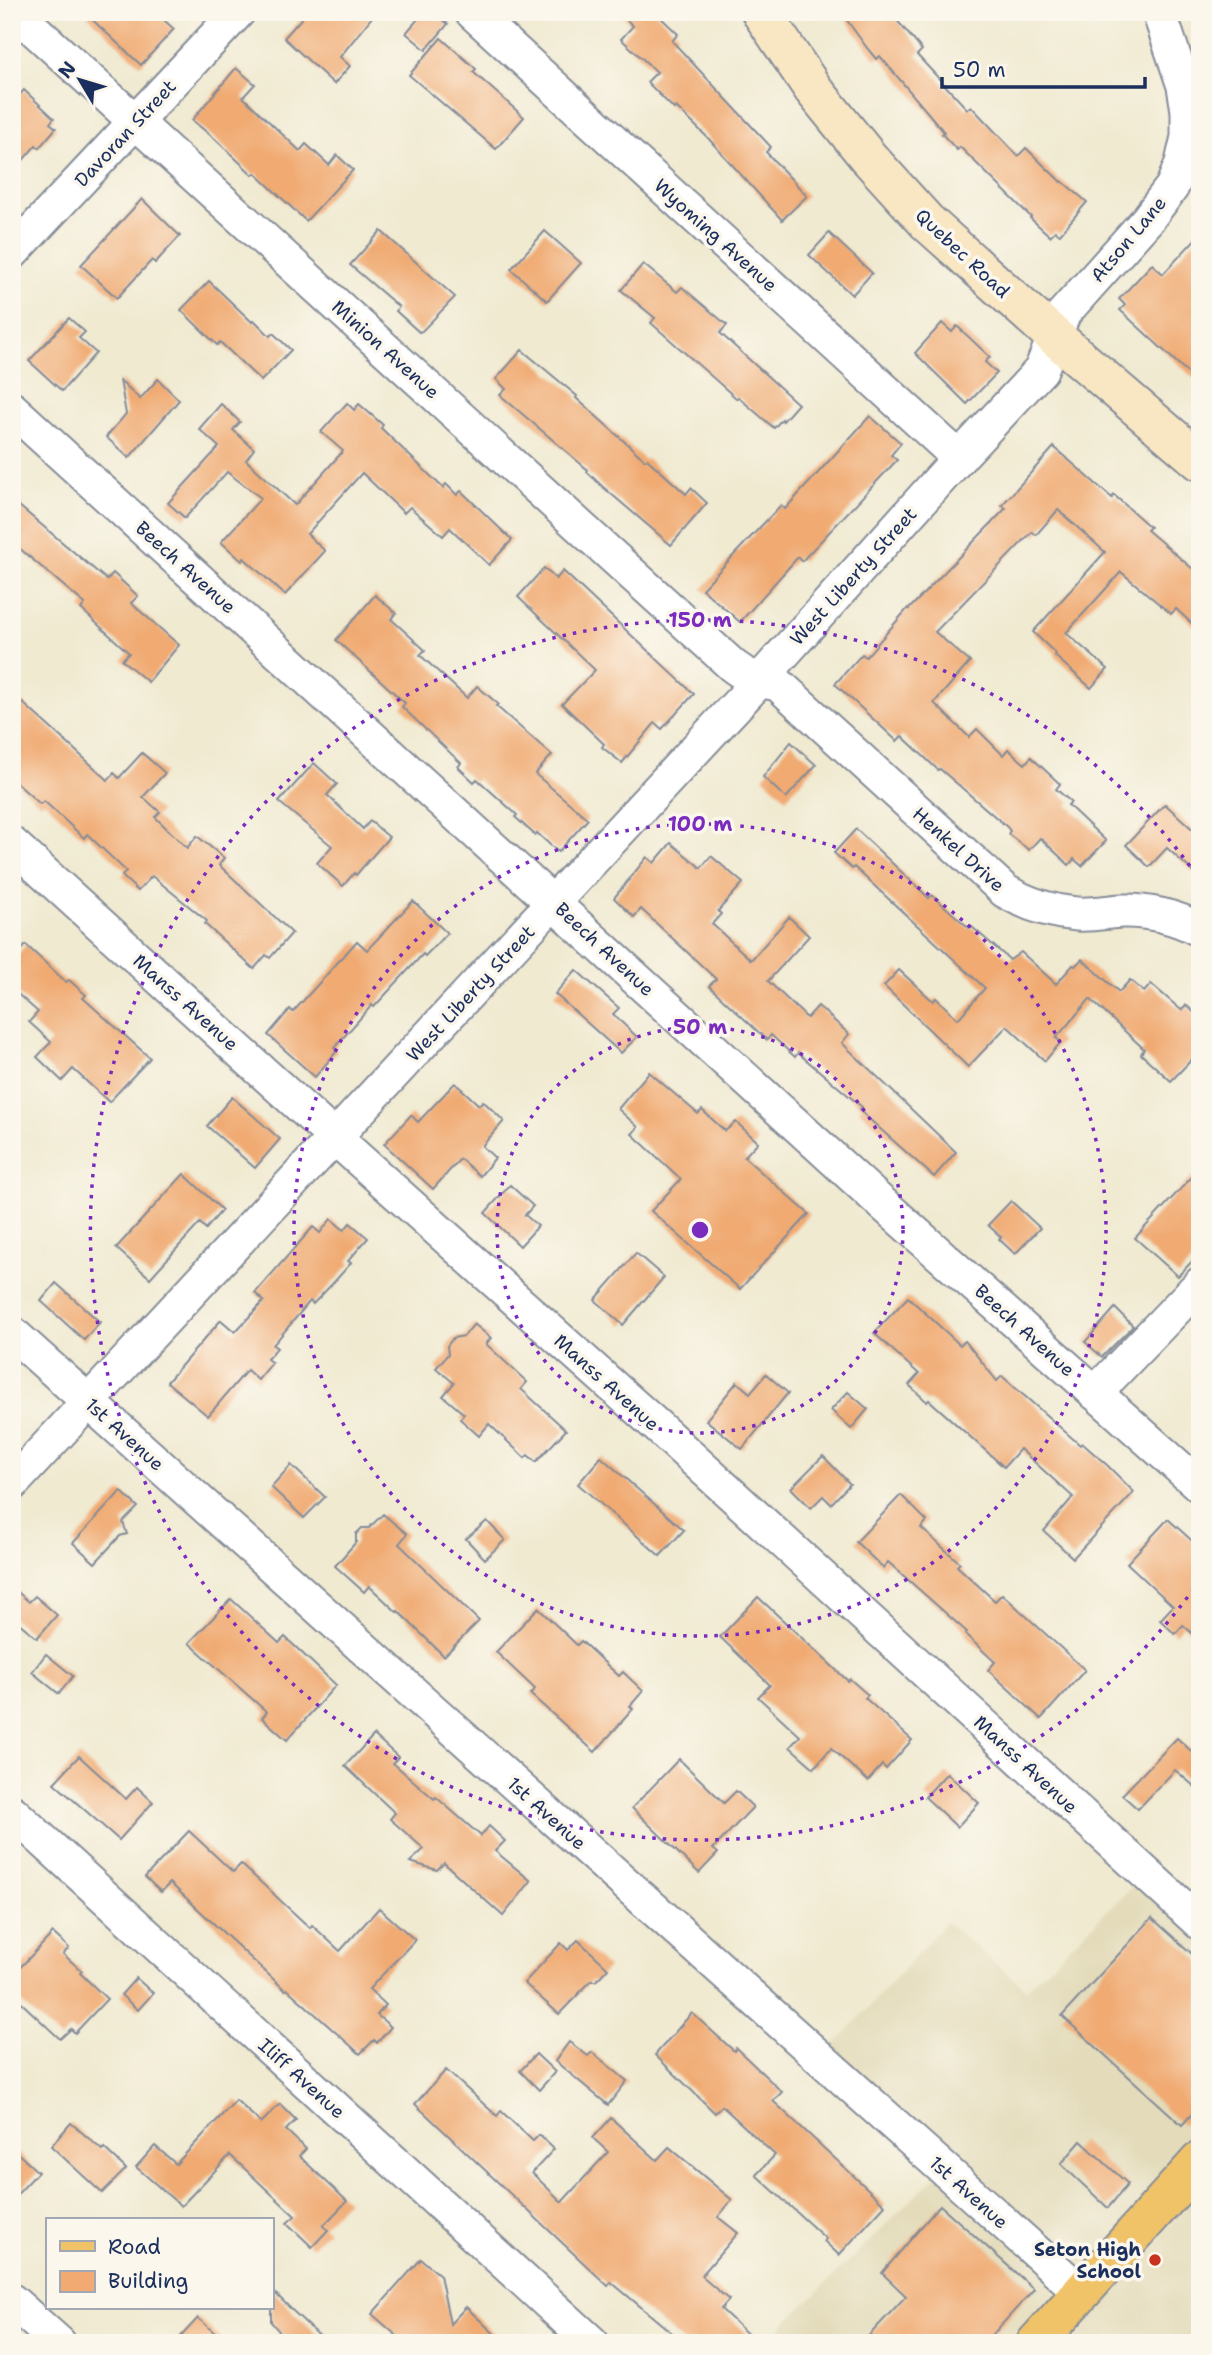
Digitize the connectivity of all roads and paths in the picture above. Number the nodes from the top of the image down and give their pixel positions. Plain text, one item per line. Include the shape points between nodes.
1 (15, 12) edge
2 (238, 12) edge
3 (472, 12) edge
4 (761, 12) edge
5 (1159, 12) edge
6 (135, 121) junction
7 (12, 253) edge
8 (1055, 337) junction
9 (12, 409) edge
10 (959, 458) junction
11 (1200, 461) edge
12 (759, 681) junction
13 (12, 844) edge
14 (554, 903) junction
15 (1200, 930) edge
16 (335, 1138) junction
17 (1200, 1284) edge
18 (12, 1333) edge
19 (1096, 1393) junction
20 (90, 1403) junction
21 (12, 1484) edge
22 (1200, 1486) edge
23 (12, 1812) edge
24 (1200, 1923) edge
25 (1200, 2161) edge
26 (1082, 2293) junction
27 (12, 2301) edge
28 (59, 2343) edge
29 (592, 2343) edge
30 (1036, 2343) edge

1 - 6 street, Minion Avenue
2 - 6 street, Davoran Street
3 - 10 street, Wyoming Avenue
4 - 8 street, Quebec Road via 813,89 868,157 927,222
5 - 8 street, Atson Lane via 1188,111 1182,163 1172,187 1147,220 1064,313
6 - 7 street, Davoran Street
6 - 12 street, Minion Avenue via 733,666
8 - 10 street, West Liberty Street via 1041,370
8 - 11 street, Quebec Road
9 - 14 street, Beech Avenue
10 - 12 street, West Liberty Street
12 - 14 street, West Liberty Street
12 - 15 street, Henkel Drive via 778,684 1014,897 1078,914 1151,914
13 - 16 street, Manss Avenue
14 - 16 street, West Liberty Street
14 - 19 street, Beech Avenue
16 - 20 street, West Liberty Street
16 - 24 street, Manss Avenue
17 - 19 street
18 - 20 street, 1st Avenue
19 - 22 street, Beech Avenue
20 - 21 street, West Liberty Street
20 - 26 street, 1st Avenue
23 - 29 street, Iliff Avenue
25 - 26 main road
26 - 30 main road
27 - 28 street

